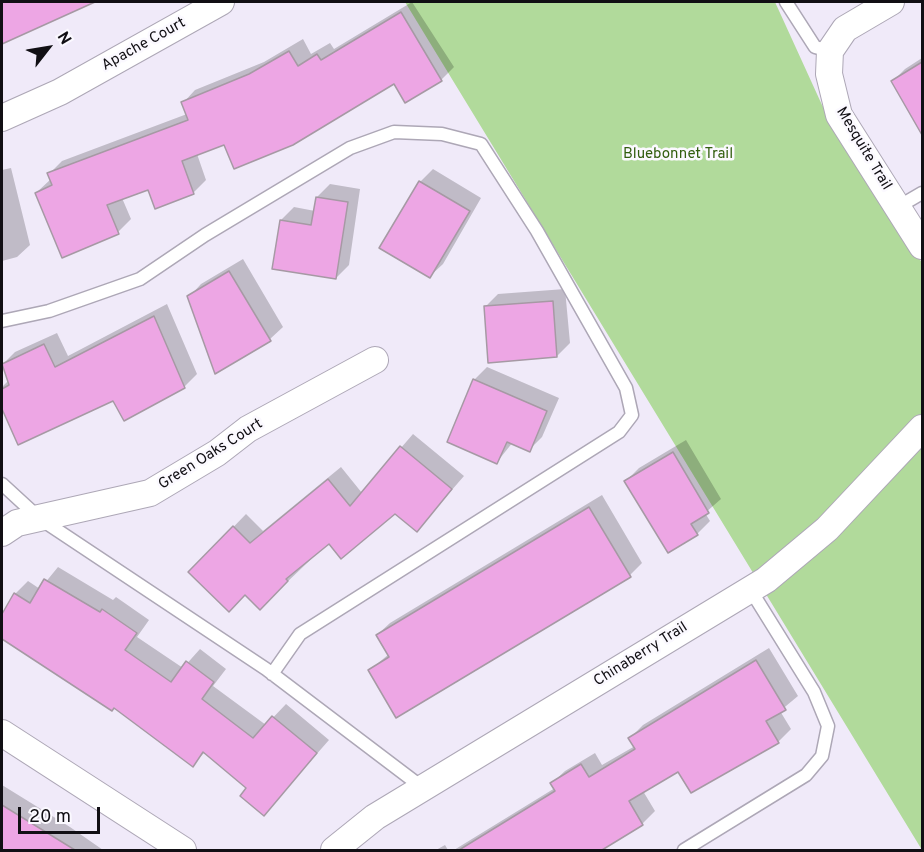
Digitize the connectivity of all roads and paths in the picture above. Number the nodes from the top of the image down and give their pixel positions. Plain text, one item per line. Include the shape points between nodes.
1 (222, 2) edge
2 (786, 2) edge
3 (891, 2) edge
4 (830, 51) junction
5 (2, 118) edge
6 (922, 193) edge
7 (898, 207) junction
8 (922, 246) edge
9 (2, 321) edge
10 (375, 360) dead end
11 (922, 428) edge
12 (2, 484) edge
13 (39, 518) junction
14 (2, 533) edge
15 (750, 589) junction
16 (272, 674) junction
17 (2, 733) edge
18 (423, 788) junction
19 (183, 850) edge
20 (334, 850) edge
21 (684, 850) edge

1 - 5 street, Apache Court via 60,92
2 - 4 lane via 815,47
3 - 4 street via 845,29
4 - 7 street, Mesquite Trail via 829,74 839,115
6 - 7 lane
7 - 8 street, Mesquite Trail
9 - 16 lane via 49,311 140,279 350,148 394,132 442,134 481,144 537,231 626,388 632,415 619,432 602,444 300,634
10 - 13 street, Green Oaks Court via 248,429 217,453 150,493
11 - 15 street, Chinaberry Trail via 827,530
12 - 13 lane
13 - 14 street, Green Oaks Court
13 - 16 lane
15 - 18 street, Chinaberry Trail
15 - 21 lane via 814,692 828,726 822,756 806,775
16 - 18 lane
17 - 19 street
18 - 20 street, Chinaberry Trail via 375,817

